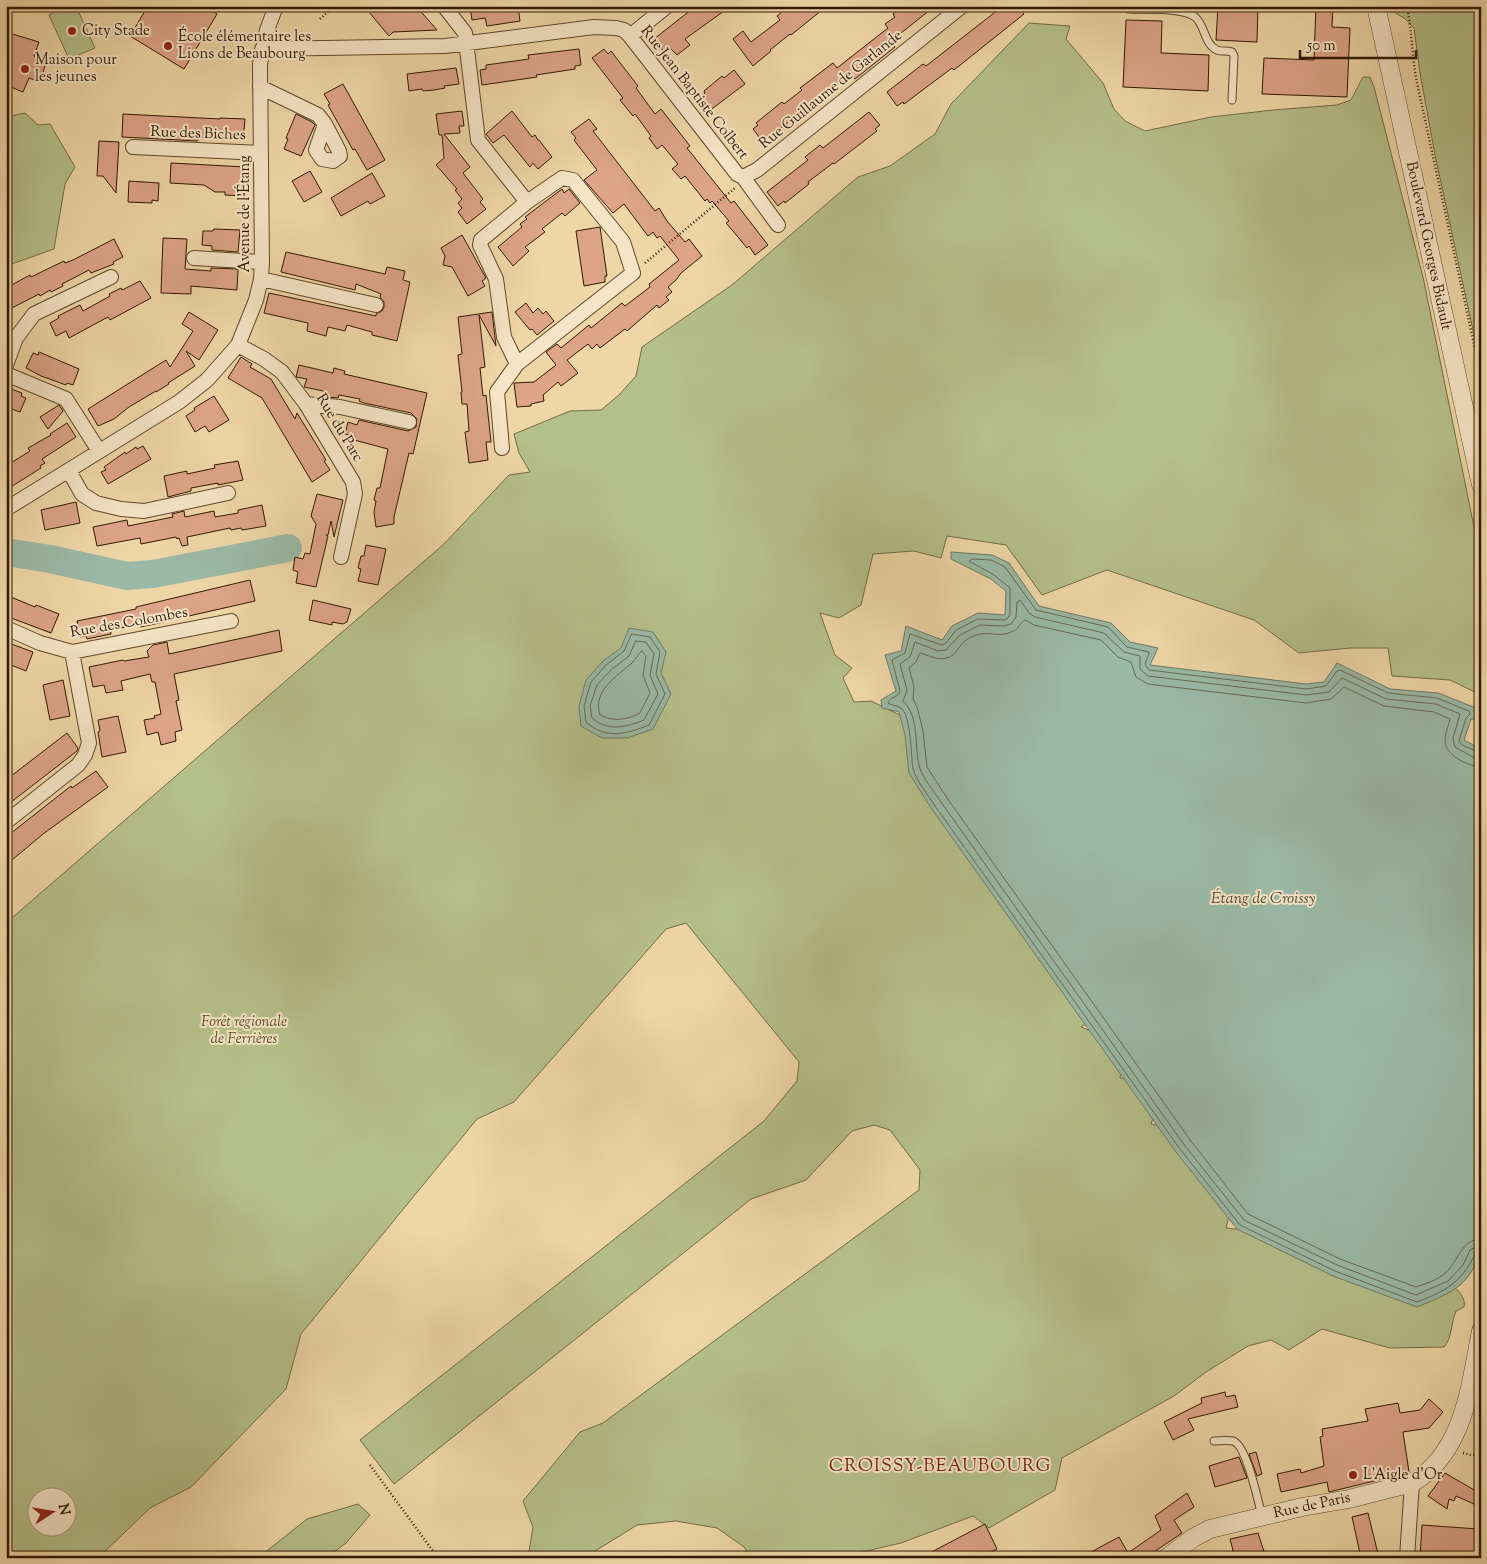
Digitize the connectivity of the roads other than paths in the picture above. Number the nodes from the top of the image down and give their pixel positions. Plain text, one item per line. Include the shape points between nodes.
1 (276, 6) edge
2 (444, 6) edge
3 (667, 6) edge
4 (1126, 6) edge
5 (1376, 6) edge
6 (955, 8) edge
7 (630, 36) junction
8 (466, 43) junction
9 (262, 49) junction
10 (260, 88) junction
11 (1232, 100) dead end
12 (325, 124) dead end
13 (133, 147) dead end
14 (261, 153) junction
15 (743, 177) junction
16 (527, 202) junction
17 (778, 225) dead end
18 (194, 258) dead end
19 (262, 262) junction
20 (111, 277) dead end
21 (261, 279) junction
22 (376, 305) dead end
23 (238, 345) junction
24 (517, 364) junction
25 (6, 365) edge
26 (6, 374) edge
27 (306, 404) junction
28 (409, 422) dead end
29 (502, 448) dead end
30 (99, 451) junction
31 (68, 471) junction
32 (1481, 485) edge
33 (228, 493) dead end
34 (6, 509) edge
35 (341, 558) dead end
36 (231, 621) dead end
37 (6, 628) edge
38 (72, 652) junction
39 (6, 822) edge
40 (1481, 1331) edge
41 (1214, 1441) dead end
42 (1412, 1483) junction
43 (1262, 1516) junction
44 (1167, 1558) edge
45 (1407, 1558) edge

1 - 9 street, Avenue de l'Étang
2 - 8 street via 465,33
3 - 7 street
4 - 11 lane via 1128,9 1178,12 1194,17 1214,48 1232,52 1234,56
5 - 32 street, Boulevard Georges Bidault
6 - 15 street, Rue Guillaume de Garlande via 757,170
7 - 8 street, Rue Jean Baptiste Colbert via 624,30 594,27
7 - 15 street, Rue Jean Baptiste Colbert via 737,174
8 - 9 street, Rue Jean Baptiste Colbert
8 - 16 street via 478,140
9 - 10 street, Avenue de l'Étang
10 - 12 street via 318,114
10 - 14 street, Avenue de l'Étang
13 - 14 street, Rue des Biches
14 - 19 street, Avenue de l'Étang
15 - 17 street, Rue Jean Baptiste Colbert
16 - 24 street via 481,240 480,245 496,279 504,337
16 - 24 street via 562,178 574,180 622,242 634,273
18 - 19 street
19 - 21 street, Avenue de l'Étang
20 - 25 street via 34,314 16,338
21 - 22 street
21 - 23 street, Avenue de l'Étang
23 - 27 street, Rue du Parc via 282,372
23 - 30 street, Avenue de l'Étang via 196,390
24 - 29 street via 497,392
26 - 30 street via 66,399
27 - 28 street via 340,407
27 - 35 street, Rue du Parc via 355,488
30 - 31 street, Avenue de l'Étang
31 - 33 street via 82,494 121,509 144,511
31 - 34 street, Avenue de l'Étang
36 - 38 street, Rue des Colombes
37 - 38 street, Rue des Colombes
38 - 39 street via 88,743 85,755 78,765
40 - 42 street, Rue de Paris via 1461,1422 1452,1442 1420,1479
41 - 43 lane via 1234,1441 1240,1446
42 - 43 street, Rue de Paris
42 - 45 street
43 - 44 street, Rue de Paris via 1202,1532

